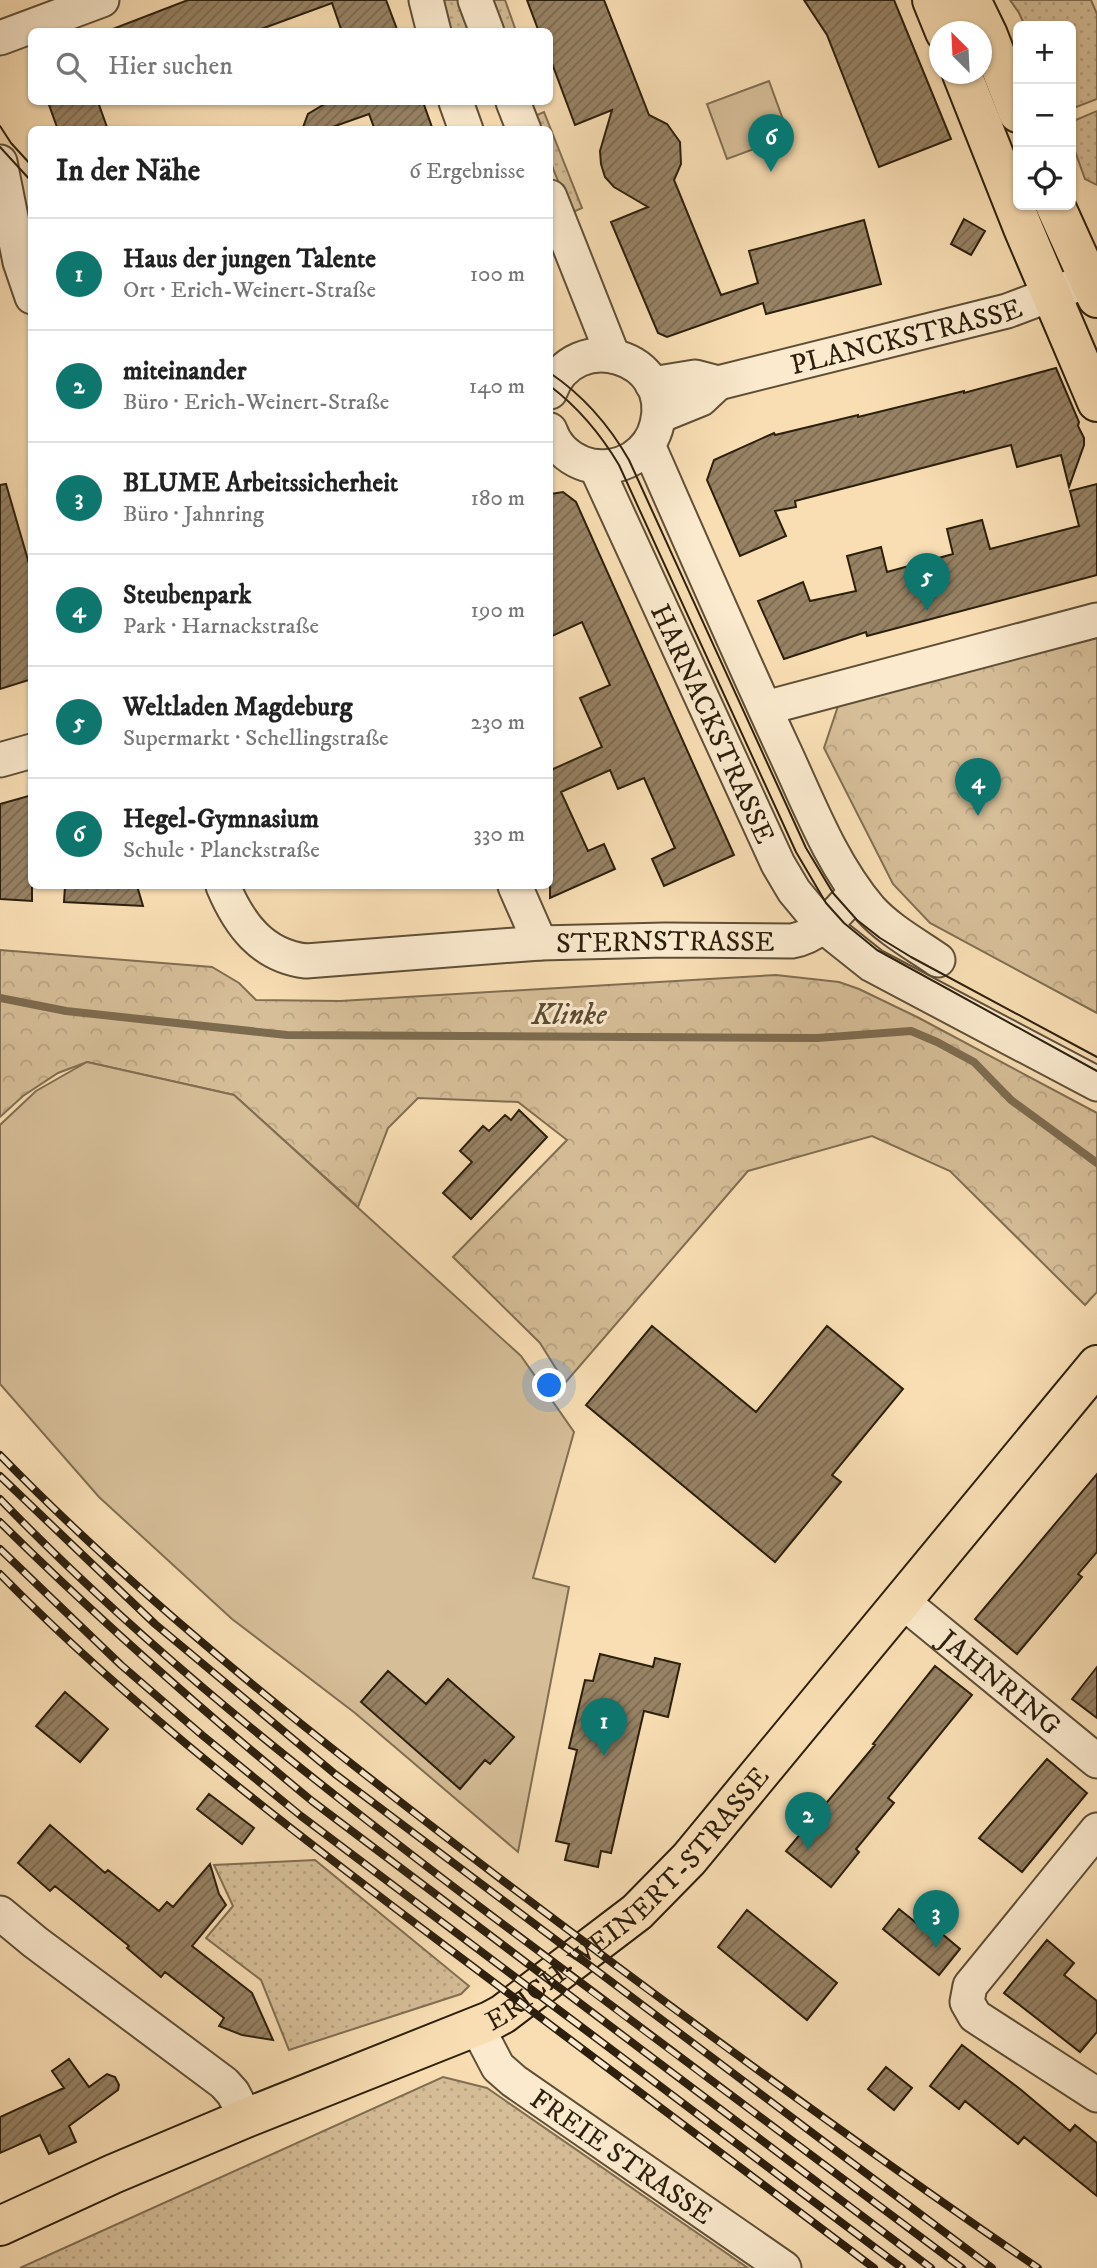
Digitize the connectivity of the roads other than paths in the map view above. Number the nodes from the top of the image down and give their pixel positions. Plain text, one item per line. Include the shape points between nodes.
1 (101, 0) edge
2 (426, 0) edge
3 (475, 0) edge
4 (932, 0) edge
5 (971, 0) edge
6 (941, 21) edge
7 (433, 28) edge
8 (485, 28) edge
9 (0, 38) edge
10 (966, 84) edge
11 (1013, 100) edge
12 (457, 105) edge
13 (514, 105) edge
14 (465, 126) edge
15 (522, 126) edge
16 (11, 172) edge
17 (553, 205) edge
18 (1057, 210) edge
19 (28, 285) edge
20 (1094, 285) edge
21 (1052, 296) junction
22 (612, 356) junction
23 (554, 369) edge
24 (718, 383) junction
25 (652, 384) junction
26 (1097, 402) edge
27 (653, 430) junction
28 (554, 445) edge
29 (596, 467) junction
30 (1097, 620) edge
31 (765, 708) junction
32 (28, 752) edge
33 (0, 760) edge
34 (224, 889) edge
35 (516, 889) edge
36 (856, 892) junction
37 (823, 926) junction
38 (540, 943) junction
39 (938, 960) dead end
40 (1097, 1084) edge
41 (1097, 1365) edge
42 (903, 1602) junction
43 (1097, 1761) edge
44 (1097, 1830) edge
45 (0, 1913) edge
46 (477, 2027) junction
47 (1097, 2095) edge
48 (246, 2118) junction
49 (0, 2226) edge
50 (784, 2268) edge

1 - 9 street
2 - 7 street
3 - 8 street
4 - 6 main road
5 - 11 main road
10 - 21 main road
12 - 14 street
13 - 15 street
16 - 19 street via 20,262
17 - 22 street
18 - 20 main road
20 - 21 street, PLANCKSTRASSE
21 - 24 street, PLANCKSTRASSE
21 - 26 main road
22 - 23 street via 585,357
22 - 25 street via 635,365
24 - 25 street, PLANCKSTRASSE via 695,377
24 - 27 street, PLANCKSTRASSE
25 - 27 street, HARNACKSTRASSE via 658,399
27 - 29 street, PLANCKSTRASSE via 636,456 624,463
27 - 31 street, HARNACKSTRASSE
28 - 29 street
29 - 37 street, HARNACKSTRASSE via 778,864
30 - 31 street
31 - 36 street, HARNACKSTRASSE via 828,845
32 - 33 street
34 - 38 street, STERNSTRASSE via 250,933 274,952 298,960
35 - 38 street
36 - 37 street
36 - 39 street, HARNACKSTRASSE via 887,926
37 - 38 street, STERNSTRASSE via 792,941
37 - 40 street via 872,965
41 - 42 main road, ERICH-WEINERT-STRASSE
42 - 43 street, JAHNRING
42 - 46 main road, ERICH-WEINERT-STRASSE via 666,1885 503,2014
44 - 47 street via 970,1986 967,2002 975,2016
45 - 48 street via 224,2083
46 - 48 main road, ERICH-WEINERT-STRASSE
46 - 50 street, FREIE STRASSE via 498,2067 514,2081
48 - 49 main road, ERICH-WEINERT-STRASSE

